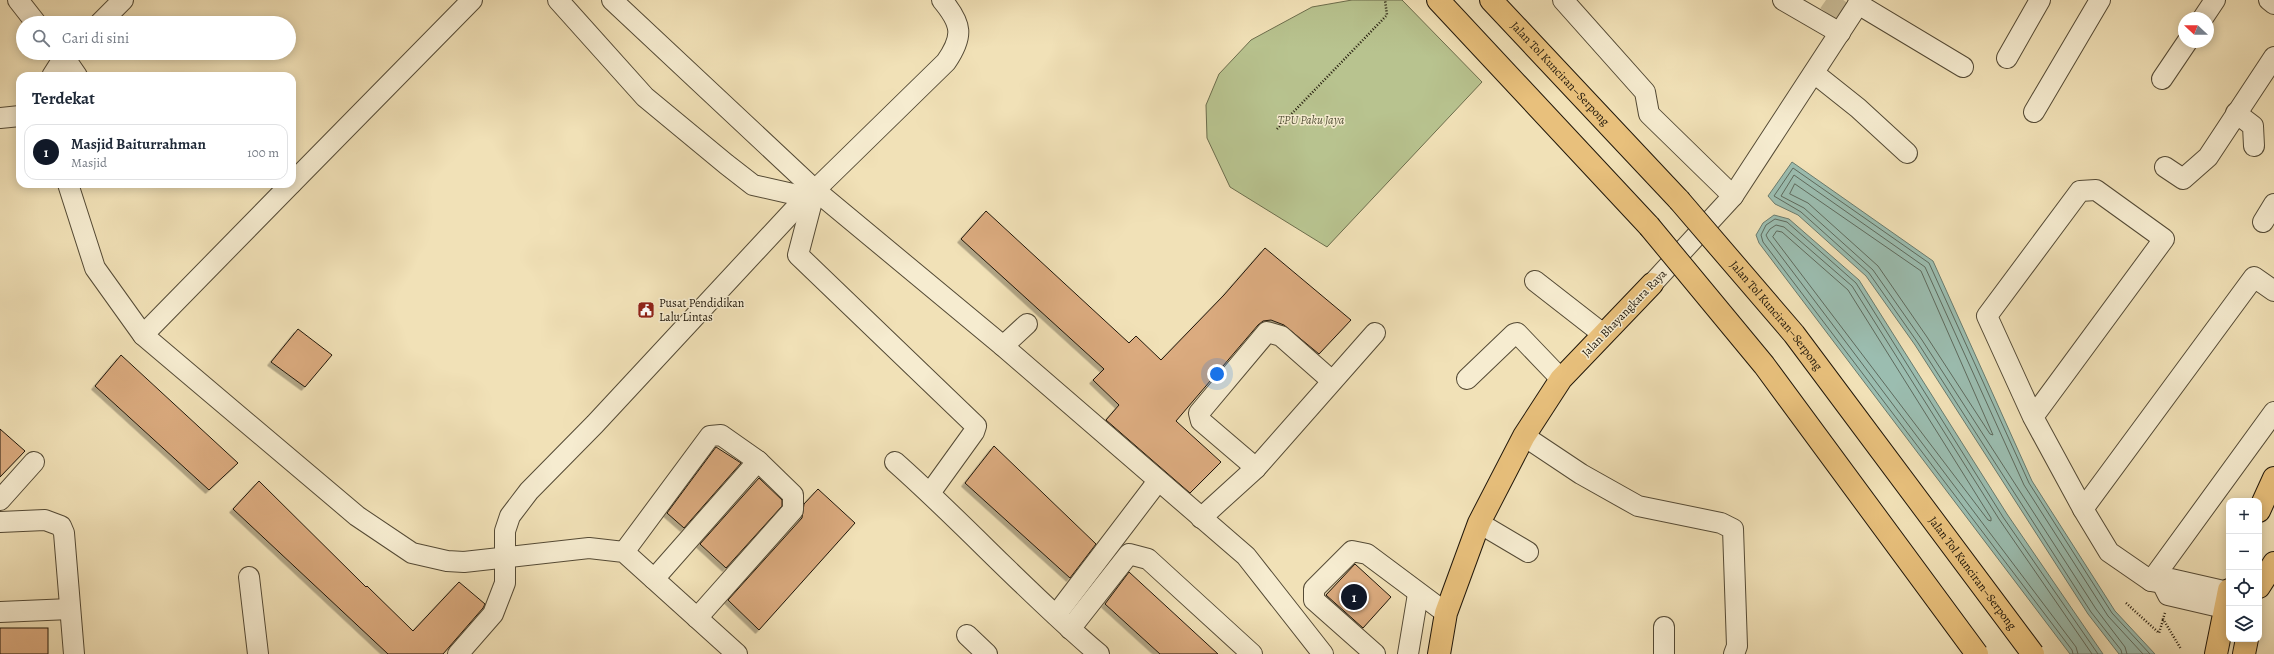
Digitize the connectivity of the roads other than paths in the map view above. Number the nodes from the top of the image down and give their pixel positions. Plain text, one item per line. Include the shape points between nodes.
1 (18, 0) edge
2 (123, 0) edge
3 (472, 0) edge
4 (558, 0) edge
5 (612, 0) edge
6 (942, 0) edge
7 (1438, 0) edge
8 (1491, 0) edge
9 (1563, 0) edge
10 (1783, 0) edge
11 (2040, 0) edge
12 (2100, 0) edge
13 (2215, 0) edge
14 (2270, 0) edge
15 (1860, 2) edge
16 (2274, 4) edge
17 (2207, 12) edge
18 (31, 16) edge
19 (107, 16) edge
20 (1840, 33) junction
21 (2183, 48) edge
22 (2274, 57) edge
23 (2007, 58) dead end
24 (61, 60) edge
25 (68, 60) edge
26 (1963, 67) dead end
27 (54, 72) edge
28 (75, 72) edge
29 (1814, 73) junction
30 (2162, 79) dead end
31 (2034, 112) dead end
32 (2236, 113) junction
33 (16, 116) edge
34 (0, 118) edge
35 (2254, 146) dead end
36 (1907, 153) dead end
37 (2164, 166) dead end
38 (296, 180) edge
39 (69, 188) edge
40 (288, 188) edge
41 (810, 194) junction
42 (1733, 196) junction
43 (2274, 204) edge
44 (2263, 222) dead end
45 (1535, 281) dead end
46 (1652, 284) joint
47 (2274, 291) edge
48 (1027, 324) dead end
49 (1375, 333) dead end
50 (1603, 334) junction
51 (143, 335) junction
52 (1003, 346) junction
53 (1468, 379) dead end
54 (1561, 379) junction
55 (1332, 381) junction
56 (2274, 412) edge
57 (2033, 417) junction
58 (1524, 436) junction
59 (758, 461) junction
60 (34, 462) dead end
61 (895, 462) dead end
62 (1256, 468) junction
63 (2274, 478) edge
64 (1158, 481) junction
65 (930, 493) junction
66 (2274, 497) edge
67 (0, 500) edge
68 (2262, 504) edge
69 (2083, 510) junction
70 (2262, 513) edge
71 (1201, 518) junction
72 (0, 522) edge
73 (1479, 523) junction
74 (624, 552) junction
75 (1528, 552) dead end
76 (506, 557) junction
77 (2274, 563) edge
78 (249, 577) dead end
79 (654, 579) junction
80 (2262, 582) edge
81 (2160, 586) junction
82 (1418, 594) junction
83 (2226, 597) edge
84 (2226, 602) edge
85 (70, 609) junction
86 (0, 612) edge
87 (1446, 613) junction
88 (1056, 616) junction
89 (697, 618) junction
90 (1664, 627) dead end
91 (1070, 629) junction
92 (967, 635) dead end
93 (2246, 642) edge
94 (74, 654) edge
95 (258, 654) edge
96 (458, 654) edge
97 (737, 654) edge
98 (987, 654) edge
99 (1099, 654) edge
100 (1252, 654) edge
101 (1323, 654) edge
102 (1375, 654) edge
103 (1408, 654) edge
104 (1438, 654) edge
105 (1664, 654) edge
106 (1734, 654) edge
107 (1977, 654) edge
108 (2033, 654) edge
109 (2216, 654) edge
110 (2244, 654) edge

1 - 18 street
2 - 19 street
3 - 38 street
4 - 41 street via 645,97 753,185
5 - 41 street
6 - 41 street via 956,16 956,48 946,62
7 - 107 main road, bridge via 1649,226 1764,365
8 - 108 main road, Jalan Tol Kunciran–Serpong, bridge via 1678,200 1794,334
9 - 42 street via 1645,92 1649,114
10 - 20 street
11 - 23 street
12 - 31 street
13 - 17 street
14 - 16 street
15 - 20 street, Jalan Bhayangkara Raya
15 - 26 street
20 - 29 street, Jalan Bhayangkara Raya
21 - 30 street
22 - 32 street
24 - 27 street
25 - 28 street
29 - 36 street via 1858,108
29 - 42 street, Jalan Bhayangkara Raya
32 - 35 street via 2253,126
32 - 37 street via 2208,157 2183,179
33 - 34 street
39 - 51 street via 95,268
40 - 51 street
41 - 52 street
41 - 65 street via 799,258 976,426
41 - 76 street via 529,491 506,523
42 - 46 street, Jalan Bhayangkara Raya
43 - 44 street
45 - 50 street
46 - 50 main road, Jalan Bhayangkara Raya
47 - 69 street via 2254,277
48 - 52 street
49 - 55 street
50 - 54 main road, Jalan Bhayangkara Raya
51 - 76 street via 357,516 412,553 446,561
52 - 64 street
53 - 54 street via 1517,333
54 - 58 main road, Jalan Bhayangkara Raya
55 - 62 street
55 - 62 street via 1281,336 1267,332 1199,412 1201,421
56 - 81 street
57 - 57 street via 1987,316 2080,192 2096,190 2164,239
57 - 69 street
58 - 73 main road, Jalan Bhayangkara Raya
58 - 106 street via 1581,474 1638,506 1721,523 1733,529 1737,646
59 - 74 street via 721,435 710,436
59 - 79 street
59 - 89 street via 793,495 793,510
60 - 67 street
61 - 65 street
62 - 71 street
63 - 68 main road
64 - 71 street
64 - 88 street
65 - 88 street
66 - 70 main road
69 - 81 street via 2109,552
71 - 101 street via 1246,556
72 - 85 street via 45,520 61,526 64,533
73 - 75 street
73 - 87 main road, Jalan Bhayangkara Raya
74 - 76 street via 589,548
74 - 79 street
76 - 96 street via 505,583 493,614
77 - 80 main road
78 - 95 street
79 - 89 street
81 - 83 street
82 - 87 street
82 - 102 street via 1366,554 1352,551 1314,589 1314,600 1318,605
82 - 103 street
84 - 109 main road
85 - 86 street
85 - 94 street
87 - 104 main road, Jalan Bhayangkara Raya
88 - 91 street
89 - 97 street
90 - 105 street
91 - 99 street
91 - 100 street via 1129,554 1148,558
92 - 98 street
93 - 110 main road

